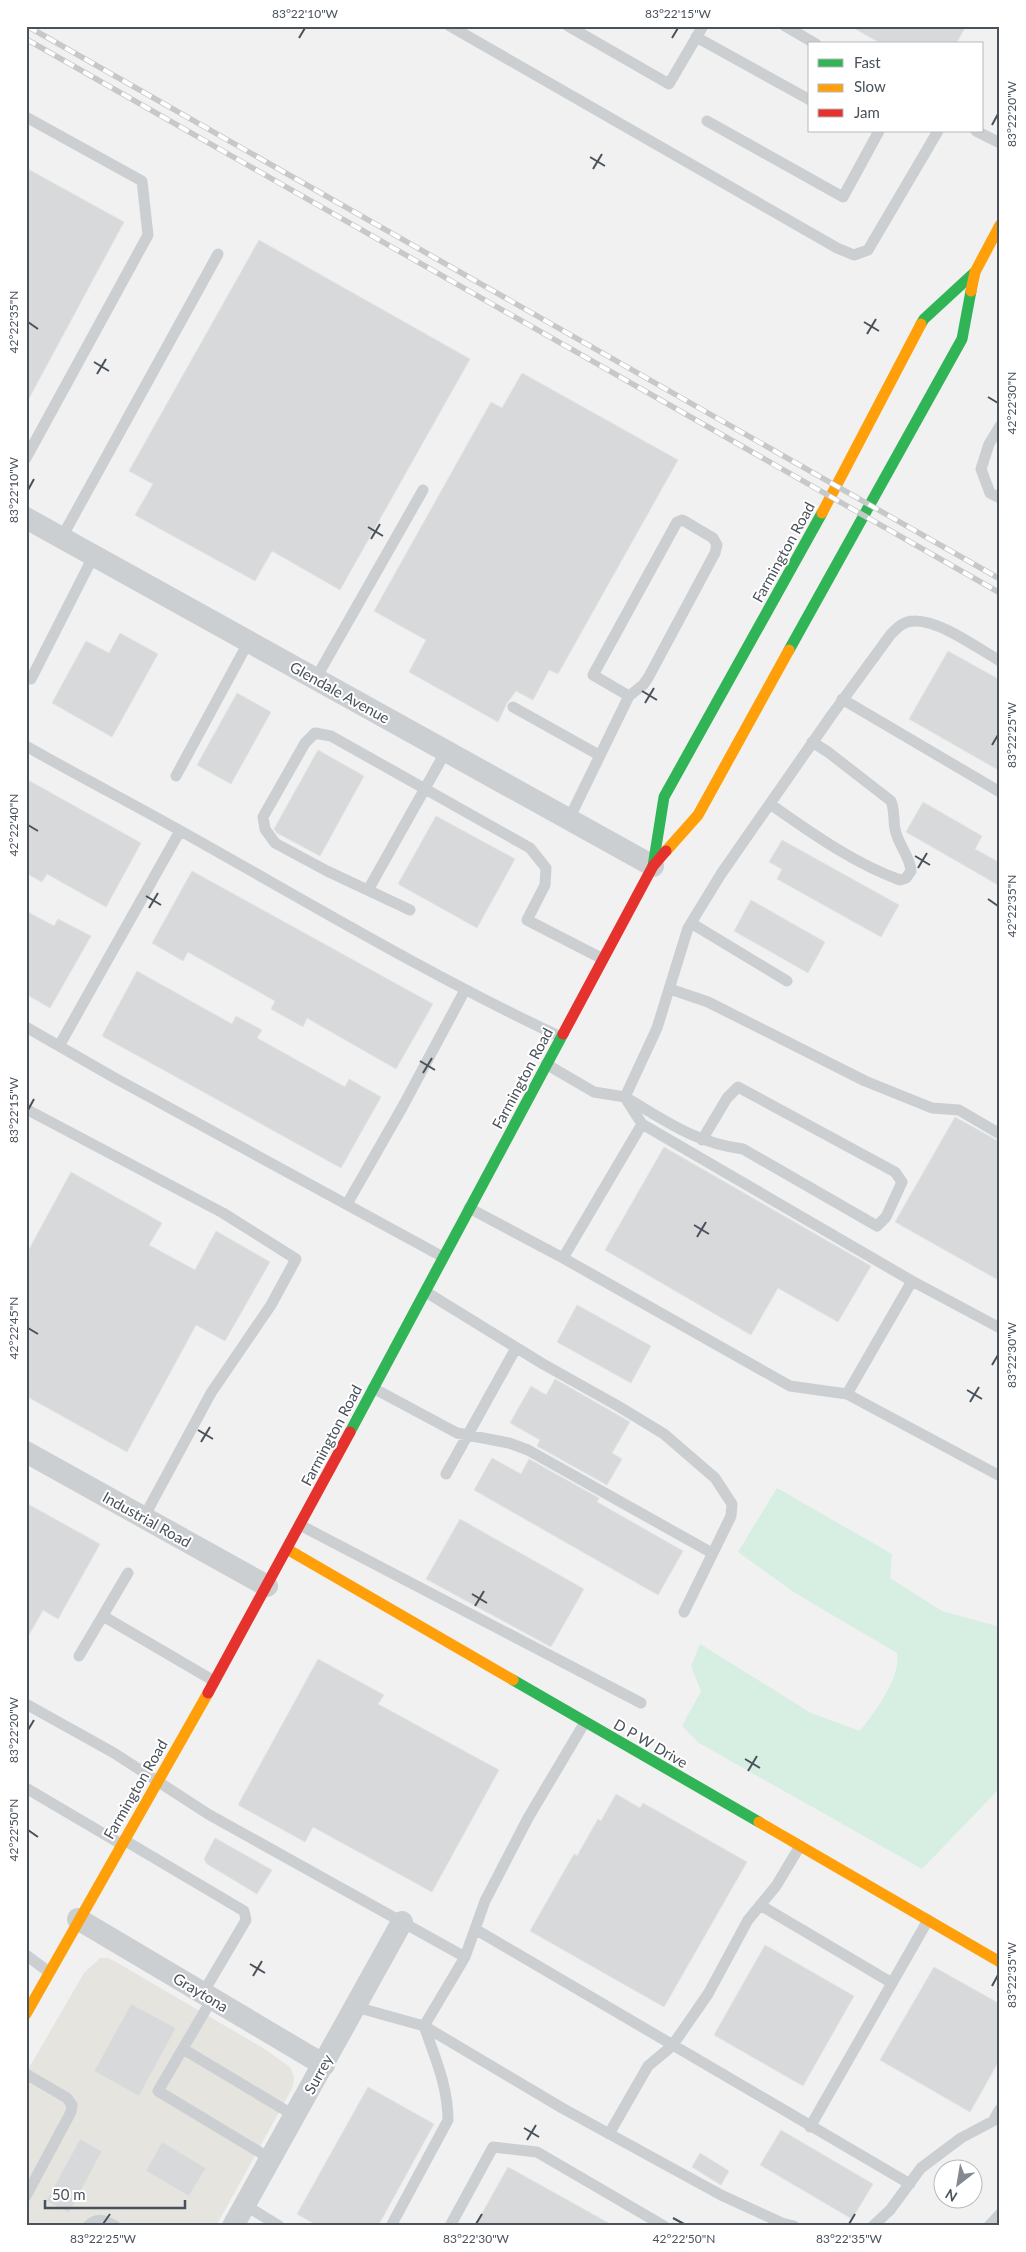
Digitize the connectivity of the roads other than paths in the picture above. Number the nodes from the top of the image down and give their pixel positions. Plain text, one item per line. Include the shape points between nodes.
1 (450, 26) edge
2 (568, 26) edge
3 (703, 26) edge
4 (785, 26) edge
5 (696, 37) junction
6 (813, 42) edge
7 (808, 99) edge
8 (26, 118) edge
9 (707, 121) dead end
10 (879, 132) edge
11 (937, 132) edge
12 (978, 132) edge
13 (1000, 143) edge
14 (1000, 226) edge
15 (218, 254) dead end
16 (975, 272) junction
17 (1000, 426) edge
18 (26, 458) edge
19 (423, 490) dead end
20 (1000, 498) edge
21 (26, 518) edge
22 (62, 537) junction
23 (94, 555) junction
24 (249, 641) junction
25 (1000, 661) edge
26 (316, 678) junction
27 (31, 679) dead end
28 (629, 696) junction
29 (842, 699) junction
30 (513, 707) dead end
31 (812, 742) junction
32 (26, 746) edge
33 (446, 750) junction
34 (599, 755) junction
35 (176, 776) dead end
36 (423, 788) junction
37 (1000, 792) edge
38 (770, 804) junction
39 (569, 818) junction
40 (180, 831) junction
41 (653, 866) junction
42 (368, 890) junction
43 (410, 910) dead end
44 (691, 923) junction
45 (603, 959) junction
46 (787, 981) dead end
47 (670, 989) junction
48 (465, 990) junction
49 (26, 1027) edge
50 (561, 1037) junction
51 (59, 1046) junction
52 (546, 1064) junction
53 (625, 1097) junction
54 (26, 1109) edge
55 (642, 1124) junction
56 (1000, 1134) edge
57 (702, 1140) junction
58 (347, 1204) junction
59 (469, 1208) junction
60 (443, 1257) junction
61 (563, 1258) junction
62 (912, 1280) junction
63 (425, 1291) junction
64 (1000, 1328) edge
65 (516, 1348) junction
66 (373, 1388) junction
67 (848, 1394) junction
68 (467, 1436) junction
69 (26, 1452) edge
70 (446, 1474) dead end
71 (1000, 1476) edge
72 (144, 1517) junction
73 (300, 1525) junction
74 (288, 1549) junction
75 (712, 1553) junction
76 (128, 1573) dead end
77 (268, 1586) junction
78 (684, 1612) dead end
79 (103, 1616) junction
80 (79, 1656) dead end
81 (214, 1680) junction
82 (641, 1702) dead end
83 (26, 1704) edge
84 (585, 1722) junction
85 (158, 1781) junction
86 (26, 1788) edge
87 (122, 1842) junction
88 (800, 1846) junction
89 (760, 1905) junction
90 (78, 1919) junction
91 (928, 1920) junction
92 (402, 1922) junction
93 (475, 1930) junction
94 (26, 1955) edge
95 (465, 1956) junction
96 (1000, 1962) edge
97 (49, 1972) junction
98 (892, 1983) junction
99 (208, 1996) junction
100 (356, 2007) junction
101 (26, 2014) edge
102 (424, 2026) junction
103 (672, 2046) junction
104 (183, 2048) junction
105 (324, 2065) junction
106 (26, 2074) edge
107 (1000, 2109) edge
108 (295, 2116) junction
109 (810, 2127) junction
110 (609, 2134) junction
111 (271, 2159) junction
112 (910, 2184) junction
113 (26, 2196) edge
114 (245, 2205) junction
115 (1000, 2214) edge
116 (88, 2226) edge
117 (114, 2226) edge
118 (234, 2226) edge
119 (279, 2226) edge
120 (391, 2226) edge
121 (450, 2226) edge
122 (664, 2226) edge
123 (794, 2226) edge
124 (873, 2226) edge
125 (989, 2226) edge

1 - 11 lane via 854,255 868,250
2 - 5 lane via 669,84
3 - 5 lane
4 - 6 lane
5 - 7 lane
8 - 18 lane via 142,181 148,235
9 - 10 lane via 843,196
12 - 13 lane
14 - 16 main road, Farmington Road
15 - 22 lane
16 - 41 main road, Farmington Road via 962,339 698,815
16 - 41 main road, Farmington Road via 924,319 845,471 664,798
17 - 20 lane via 981,469 990,492
19 - 26 lane
21 - 22 street, Glendale Avenue
22 - 23 street, Glendale Avenue
23 - 24 street, Glendale Avenue
23 - 27 lane
24 - 26 street, Glendale Avenue
24 - 35 lane
25 - 29 lane via 939,626 913,621 900,625 891,634
26 - 33 street, Glendale Avenue
28 - 28 lane via 648,678 715,553 717,545 713,538 686,522 676,522 593,675
28 - 34 lane
29 - 31 lane
29 - 37 lane
30 - 34 lane
31 - 38 lane
31 - 38 lane via 891,801 895,828 911,872 900,880 888,876 840,850
32 - 40 lane
33 - 36 lane
33 - 39 street, Glendale Avenue
34 - 39 lane
36 - 42 lane
36 - 42 lane via 331,736 315,733 305,743 263,817 265,828 275,842
36 - 45 lane via 530,848 546,868 545,885 527,920
38 - 44 lane
39 - 41 street, Glendale Avenue
40 - 48 lane
40 - 51 lane
41 - 45 main road, Farmington Road
42 - 43 lane
44 - 46 lane
44 - 47 lane
45 - 50 main road, Farmington Road
47 - 53 lane via 657,1028
47 - 56 lane via 708,1002 865,1081 932,1108 959,1110
48 - 50 lane
48 - 58 lane
49 - 51 lane
50 - 52 main road, Farmington Road
51 - 58 lane
52 - 53 lane via 594,1092
52 - 59 main road, Farmington Road
53 - 55 lane
53 - 57 lane
54 - 72 lane via 223,1213 296,1259 271,1305 211,1393
55 - 61 lane
55 - 62 lane
57 - 57 lane via 718,1146 744,1149 878,1226 886,1217 902,1182 895,1172 738,1087 727,1098
58 - 60 lane
59 - 60 main road, Farmington Road
59 - 61 lane
60 - 63 main road, Farmington Road
61 - 67 lane via 790,1386
62 - 64 lane
62 - 67 lane
63 - 65 lane
63 - 66 main road, Farmington Road
65 - 68 lane
65 - 75 lane via 664,1434 715,1478 732,1504 731,1516
66 - 68 lane
66 - 73 main road, Farmington Road
67 - 71 lane
68 - 70 lane
68 - 75 lane via 509,1443 528,1450
69 - 72 street, Industrial Road
72 - 77 street, Industrial Road
73 - 74 main road, Farmington Road
73 - 82 lane
74 - 77 main road, Farmington Road
74 - 84 main road, D P W Drive
75 - 78 lane
76 - 79 lane
77 - 81 main road, Farmington Road
79 - 80 lane
79 - 81 lane
81 - 85 main road, Farmington Road
83 - 85 lane
84 - 88 main road, D P W Drive
84 - 93 lane via 528,1818 485,1901
85 - 87 main road, Farmington Road
85 - 92 lane via 208,1814
86 - 87 lane
87 - 90 main road, Farmington Road
87 - 99 lane via 244,1911 246,1920
88 - 89 lane via 776,1886
88 - 91 main road, D P W Drive
89 - 98 lane
89 - 103 lane via 748,1920 708,1994
90 - 97 main road, Farmington Road
90 - 99 street, Graytona
91 - 96 main road, D P W Drive
91 - 98 lane
92 - 95 lane
92 - 100 street, Surrey
93 - 95 lane
93 - 103 lane
94 - 97 lane
95 - 102 lane
97 - 101 main road, Farmington Road
98 - 109 lane
99 - 104 lane
99 - 105 street, Graytona
100 - 102 lane
100 - 105 street, Surrey
102 - 110 lane
102 - 120 lane via 442,2076 448,2101 448,2120
103 - 109 lane
103 - 110 lane via 648,2066
104 - 108 lane
104 - 111 lane via 158,2091
105 - 108 street, Surrey
106 - 113 lane via 68,2098 72,2105
107 - 112 lane via 993,2121 961,2138 921,2168
108 - 111 street, Surrey
109 - 112 lane
110 - 123 lane via 721,2195
111 - 114 street, Surrey
112 - 124 lane
114 - 118 street, Surrey
114 - 119 lane
115 - 125 lane
116 - 117 lane via 97,2220
121 - 122 lane via 493,2147 537,2152

